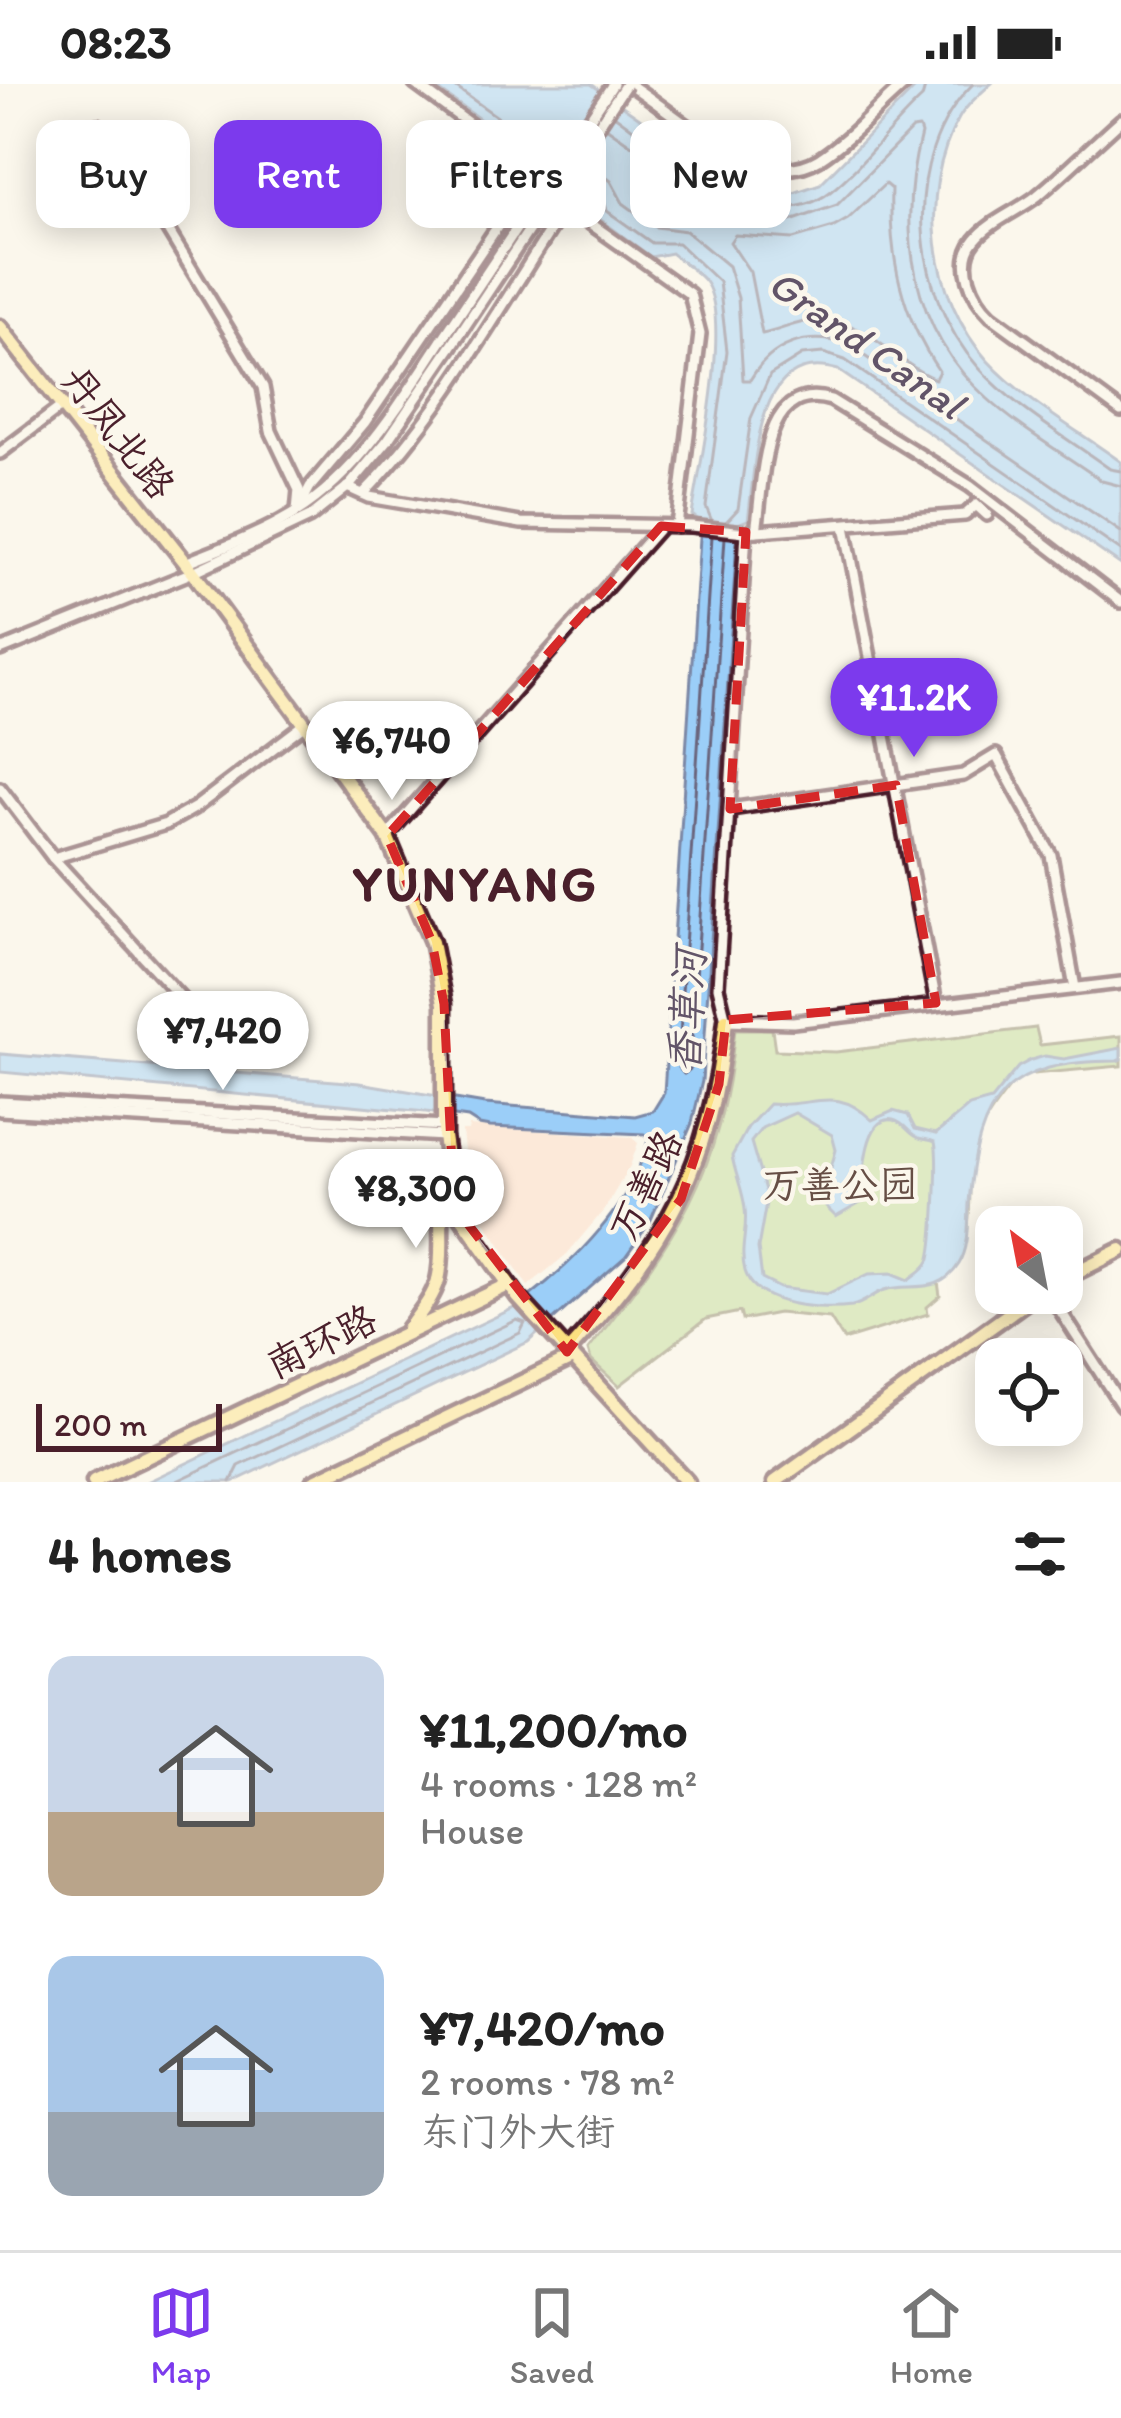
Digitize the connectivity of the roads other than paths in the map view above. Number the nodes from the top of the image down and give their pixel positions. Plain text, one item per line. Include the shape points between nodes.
1 (415, 84) edge
2 (614, 84) edge
3 (627, 84) edge
4 (905, 84) edge
5 (464, 120) edge
6 (1121, 120) edge
7 (167, 228) edge
8 (496, 228) edge
9 (551, 228) edge
10 (600, 228) edge
11 (0, 327) edge
12 (446, 343) junction
13 (61, 407) junction
14 (1121, 411) edge
15 (0, 453) edge
16 (352, 465) junction
17 (319, 478) junction
18 (347, 487) junction
19 (299, 490) junction
20 (363, 494) junction
21 (297, 511) junction
22 (987, 515) dead end
23 (661, 526) junction
24 (677, 526) junction
25 (845, 526) junction
26 (749, 531) junction
27 (189, 567) junction
28 (1121, 602) edge
29 (0, 650) edge
30 (304, 724) junction
31 (896, 785) junction
32 (0, 788) edge
33 (730, 809) junction
34 (387, 836) junction
35 (53, 858) junction
36 (1121, 983) edge
37 (1075, 988) junction
38 (936, 1003) junction
39 (726, 1021) junction
40 (214, 1056) dead end
41 (0, 1106) edge
42 (444, 1126) junction
43 (449, 1184) junction
44 (1121, 1250) edge
45 (1083, 1269) edge
46 (508, 1285) junction
47 (1009, 1314) edge
48 (1062, 1314) edge
49 (404, 1334) junction
50 (569, 1355) junction
51 (1121, 1405) edge
52 (96, 1482) edge
53 (313, 1482) edge
54 (686, 1482) edge
55 (775, 1482) edge

1 - 5 street
2 - 12 street, bridge
3 - 4 street via 728,152 790,171 821,158
3 - 12 street, bridge
6 - 14 street via 974,240 968,276 991,316
7 - 19 street via 263,387 271,431
8 - 17 street
9 - 20 street via 424,419
10 - 24 street via 690,294 697,312
11 - 13 main road, 丹凤北路
12 - 16 street
12 - 18 street via 387,441
13 - 15 street
13 - 27 main road, 丹凤北路
16 - 17 street
16 - 21 street
17 - 19 street
17 - 21 street
18 - 20 street
18 - 27 street via 310,517
19 - 21 street
20 - 23 street via 521,524
21 - 27 street
22 - 25 street via 976,505 964,515
23 - 24 street
23 - 34 street
24 - 26 street
25 - 26 street
25 - 31 street
26 - 28 street via 776,417 817,395 970,486
26 - 33 street
27 - 29 street
27 - 30 main road, 丹凤北路
30 - 34 main road, 丹凤北路
30 - 35 street via 166,824
31 - 33 street
31 - 37 street via 963,775 996,755 1052,856
31 - 38 street
32 - 35 street
33 - 39 street via 718,987
34 - 42 main road, 丹凤北路 via 432,942 444,1004
35 - 40 street via 208,1027
36 - 37 street
37 - 38 street
38 - 39 street via 794,1022
39 - 50 main road, 万善路 via 719,1084 681,1199 660,1240
41 - 42 street
42 - 43 main road, 丹凤北路
43 - 46 main road via 454,1205
43 - 49 main road via 438,1278
44 - 45 main road
46 - 49 main road, 南环路
46 - 50 main road
47 - 55 main road
48 - 51 street
49 - 52 main road, 南环路
50 - 53 main road, 万善路
50 - 54 main road

